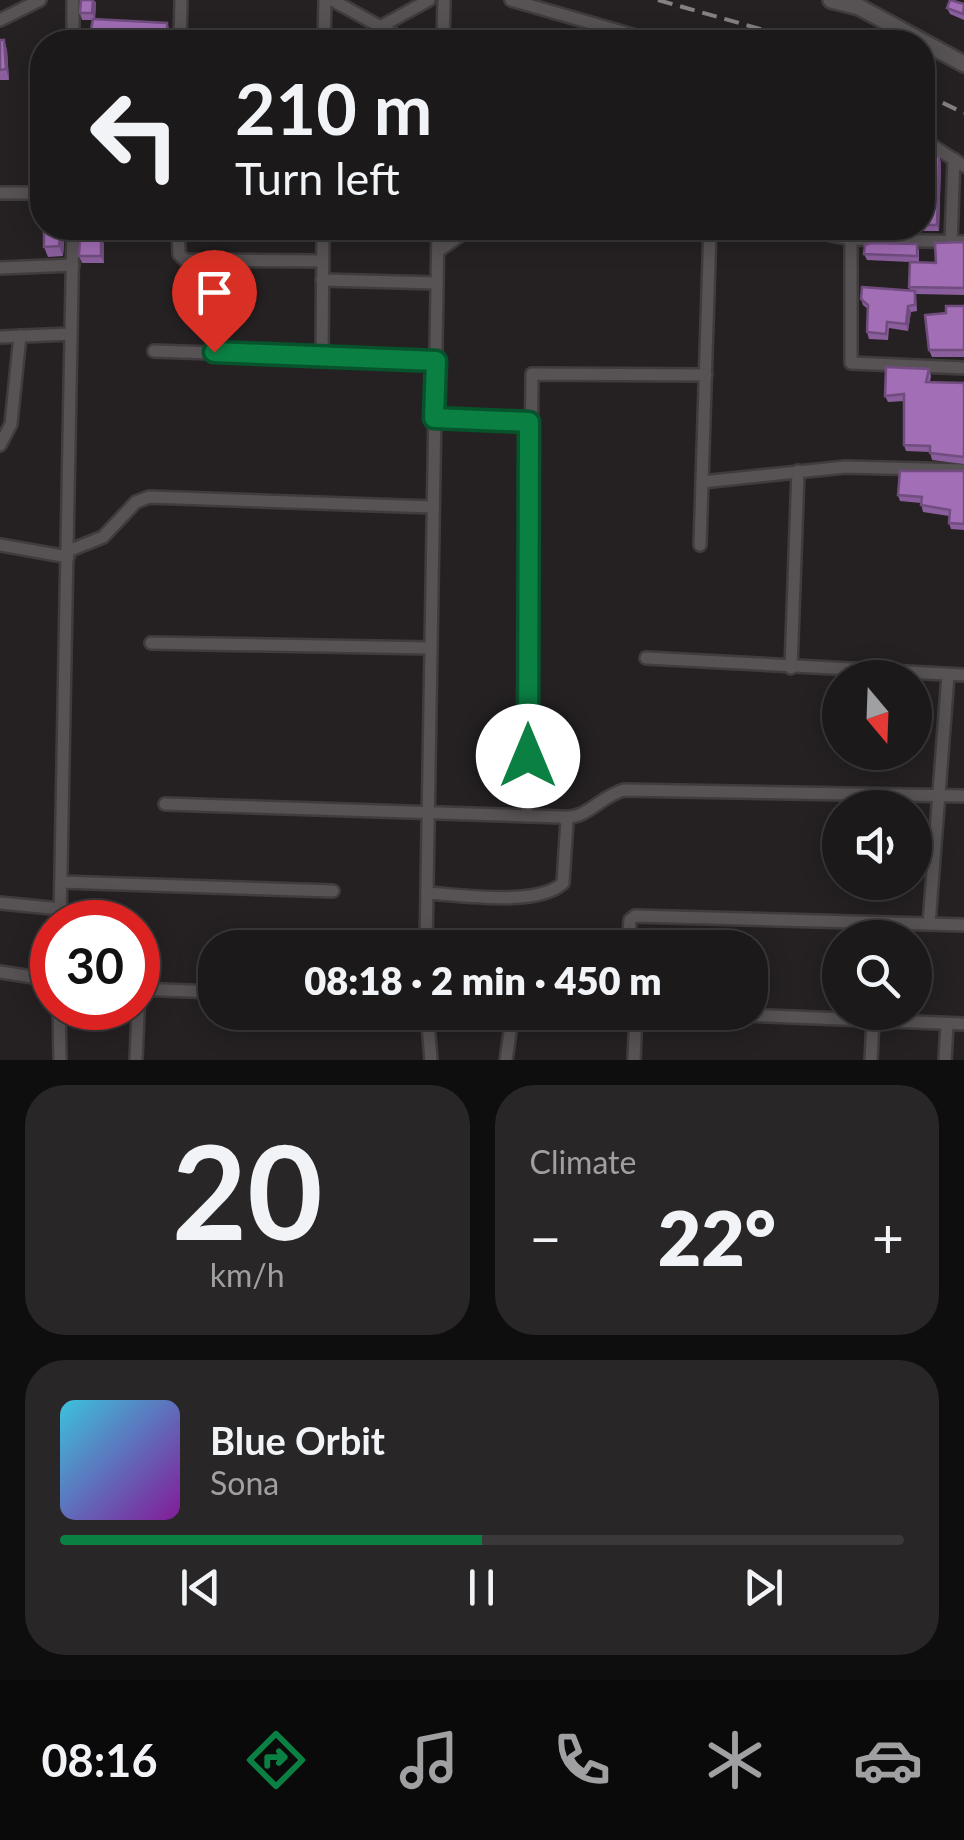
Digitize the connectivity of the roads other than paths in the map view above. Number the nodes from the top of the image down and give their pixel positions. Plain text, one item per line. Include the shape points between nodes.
1 (40, 0) edge
2 (73, 0) edge
3 (180, 0) edge
4 (328, 0) edge
5 (430, 0) edge
6 (444, 0) edge
7 (511, 0) edge
8 (831, 0) edge
9 (860, 4) edge
10 (0, 20) edge
11 (380, 27) junction
12 (74, 30) edge
13 (180, 30) edge
14 (325, 30) edge
15 (386, 30) edge
16 (443, 30) edge
17 (615, 30) edge
18 (905, 30) edge
19 (935, 47) edge
20 (964, 64) edge
21 (935, 147) edge
22 (959, 162) edge
23 (0, 193) edge
24 (30, 193) edge
25 (73, 240) edge
26 (178, 240) edge
27 (322, 240) edge
28 (438, 240) edge
29 (453, 240) edge
30 (710, 240) edge
31 (852, 240) edge
32 (904, 240) edge
33 (957, 242) edge
34 (438, 251) junction
35 (322, 261) junction
36 (72, 266) junction
37 (0, 268) edge
38 (322, 280) junction
39 (438, 284) junction
40 (71, 334) junction
41 (20, 336) junction
42 (0, 337) edge
43 (154, 351) dead end
44 (322, 358) junction
45 (436, 361) junction
46 (964, 368) edge
47 (706, 375) junction
48 (0, 391) edge
49 (15, 391) junction
50 (434, 418) junction
51 (529, 422) junction
52 (0, 445) edge
53 (964, 470) edge
54 (798, 471) junction
55 (702, 482) junction
56 (432, 507) junction
57 (0, 545) edge
58 (700, 545) dead end
59 (68, 554) junction
60 (151, 643) dead end
61 (432, 648) junction
62 (646, 658) dead end
63 (790, 668) junction
64 (948, 675) junction
65 (964, 675) edge
66 (941, 796) junction
67 (964, 796) edge
68 (165, 804) dead end
69 (431, 813) junction
70 (527, 816) junction
71 (561, 817) junction
72 (61, 882) junction
73 (332, 891) dead end
74 (427, 894) junction
75 (61, 900) edge
76 (0, 902) edge
77 (30, 905) edge
78 (929, 920) edge
79 (822, 921) edge
80 (932, 924) edge
81 (964, 925) edge
82 (426, 930) edge
83 (629, 930) edge
84 (0, 972) edge
85 (30, 977) edge
86 (160, 990) edge
87 (198, 991) edge
88 (768, 1016) edge
89 (822, 1019) edge
90 (932, 1023) edge
91 (947, 1024) junction
92 (964, 1024) edge
93 (59, 1030) edge
94 (137, 1030) edge
95 (428, 1030) edge
96 (510, 1030) edge
97 (635, 1030) edge
98 (873, 1030) edge
99 (60, 1060) edge
100 (136, 1060) edge
101 (431, 1060) edge
102 (506, 1060) edge
103 (634, 1060) edge
104 (871, 1060) edge
105 (945, 1060) edge

1 - 10 street
2 - 12 street
3 - 13 street
4 - 11 street
4 - 14 street
5 - 11 street
6 - 16 street
7 - 17 street
8 - 9 street
9 - 18 street
11 - 15 street
19 - 20 street
21 - 22 street
22 - 33 street
23 - 24 street
25 - 36 street
26 - 35 street via 186,260
27 - 35 street
28 - 34 street
29 - 34 street
30 - 47 street
31 - 46 street via 852,363
32 - 33 street
34 - 39 street
35 - 38 street
36 - 37 street
36 - 40 street
38 - 39 street
38 - 44 street
39 - 45 street
40 - 41 street
40 - 59 street
41 - 42 street
41 - 49 street
43 - 44 street
44 - 45 street
45 - 50 street
47 - 51 street via 538,372 530,380
47 - 55 street
48 - 49 street
49 - 52 street
50 - 51 street
50 - 56 street
51 - 70 street
53 - 54 street
54 - 55 street
54 - 63 street
55 - 58 street
56 - 59 street via 148,497 103,537
56 - 61 street
57 - 59 street
59 - 72 street
60 - 61 street
61 - 69 street
62 - 63 street
63 - 64 street
64 - 65 street
64 - 66 street
66 - 67 street
66 - 71 street via 624,790 580,816
66 - 78 street
68 - 69 street
69 - 70 street
69 - 74 street
70 - 71 street
71 - 74 street via 568,830 564,883 556,890 522,897
72 - 73 street
72 - 75 street
74 - 82 street
76 - 77 street
79 - 83 street via 635,916
80 - 81 street
84 - 85 street
86 - 87 street
88 - 89 street
90 - 91 street
91 - 92 street
91 - 105 street
93 - 99 street
94 - 100 street
95 - 101 street
96 - 102 street
97 - 103 street
98 - 104 street

